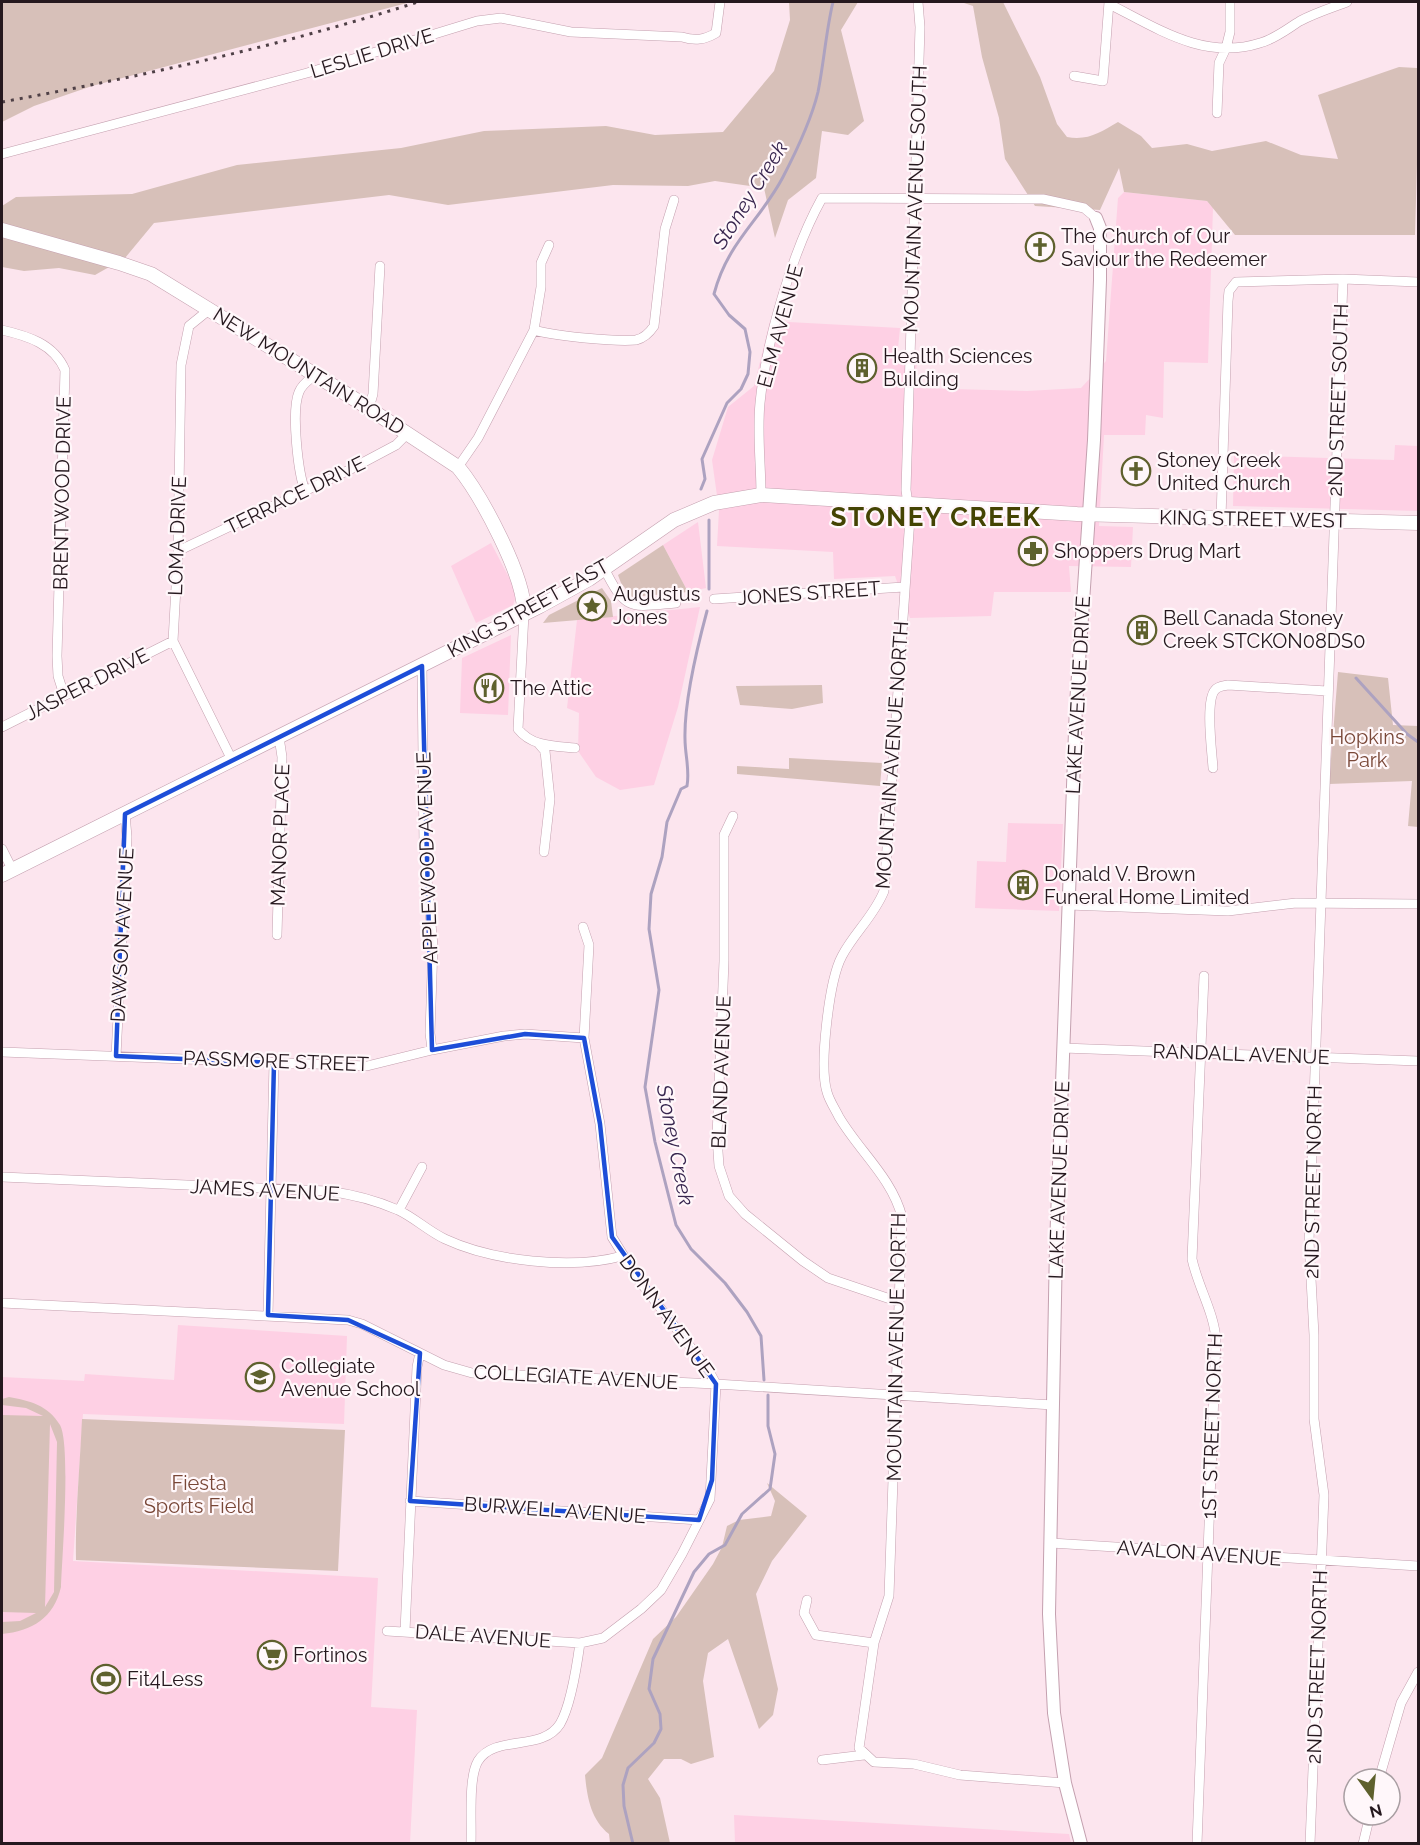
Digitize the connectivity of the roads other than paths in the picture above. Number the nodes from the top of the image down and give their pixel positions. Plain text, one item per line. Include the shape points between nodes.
1 (720, 2) edge
2 (918, 2) edge
3 (1109, 2) edge
4 (1230, 2) edge
5 (1347, 2) edge
6 (1226, 48) junction
7 (1074, 76) dead end
8 (1217, 112) dead end
9 (2, 154) edge
10 (915, 197) junction
11 (674, 200) dead end
12 (1096, 218) joint
13 (2, 230) edge
14 (549, 245) dead end
15 (380, 266) dead end
16 (1343, 279) junction
17 (1419, 282) edge
18 (210, 309) junction
19 (2, 330) edge
20 (534, 330) junction
21 (315, 375) junction
22 (369, 408) junction
23 (408, 433) junction
24 (458, 467) junction
25 (305, 491) junction
26 (761, 495) junction
27 (910, 505) junction
28 (1088, 514) junction
29 (1221, 518) junction
30 (1333, 520) junction
31 (1419, 523) edge
32 (178, 551) junction
33 (603, 568) junction
34 (904, 587) junction
35 (714, 599) dead end
36 (676, 603) dead end
37 (524, 614) junction
38 (173, 641) junction
39 (422, 666) junction
40 (1327, 691) junction
41 (64, 696) junction
42 (2, 727) edge
43 (279, 736) junction
44 (539, 744) junction
45 (575, 748) dead end
46 (232, 760) junction
47 (1213, 768) dead end
48 (125, 814) junction
49 (733, 816) dead end
50 (2, 849) edge
51 (544, 852) dead end
52 (7, 872) edge
53 (1319, 903) junction
54 (1419, 904) edge
55 (1068, 905) junction
56 (583, 927) dead end
57 (277, 934) dead end
58 (1204, 976) dead end
59 (584, 1038) junction
60 (1063, 1048) junction
61 (432, 1050) junction
62 (2, 1052) edge
63 (1199, 1053) junction
64 (116, 1056) junction
65 (1315, 1057) junction
66 (1419, 1061) edge
67 (274, 1063) junction
68 (422, 1167) dead end
69 (2, 1177) edge
70 (271, 1189) junction
71 (399, 1210) junction
72 (622, 1256) junction
73 (899, 1302) junction
74 (2, 1303) edge
75 (268, 1315) junction
76 (420, 1353) junction
77 (716, 1384) junction
78 (896, 1396) junction
79 (1053, 1405) junction
80 (410, 1501) junction
81 (699, 1520) junction
82 (1051, 1544) junction
83 (1208, 1552) junction
84 (1321, 1561) junction
85 (1419, 1566) edge
86 (807, 1600) dead end
87 (387, 1631) dead end
88 (405, 1631) junction
89 (580, 1643) junction
90 (874, 1643) junction
91 (1419, 1672) edge
92 (864, 1755) junction
93 (822, 1760) dead end
94 (1382, 1767) edge
95 (1065, 1783) junction
96 (1367, 1827) edge
97 (471, 1844) edge
98 (1081, 1844) edge
99 (1197, 1844) edge
100 (1310, 1844) edge
101 (1363, 1844) edge

1 - 9 street, LESLIE DRIVE via 716,33 707,38 583,33 501,18 477,21 307,73
2 - 10 street, MOUNTAIN AVENUE SOUTH
3 - 6 street via 1164,34 1207,48
3 - 7 street via 1103,81
4 - 6 street
5 - 6 street via 1260,43
6 - 8 street via 1219,63
10 - 12 street via 1043,199 1084,208
10 - 26 street, ELM AVENUE via 822,198 788,284 765,369 760,405
10 - 27 street, MOUNTAIN AVENUE SOUTH via 906,479
11 - 20 street via 665,229 654,326 648,335 637,340
12 - 28 street, LAKE AVENUE DRIVE via 1100,228 1100,280
13 - 18 main road, NEW MOUNTAIN ROAD via 151,274
14 - 20 street via 541,263 542,287
15 - 22 street
16 - 17 street
16 - 29 street via 1248,280 1236,282 1229,291
16 - 30 street, 2ND STREET SOUTH
18 - 21 main road, NEW MOUNTAIN ROAD
18 - 32 street, LOMA DRIVE via 189,326 181,365
19 - 41 street, BRENTWOOD DRIVE via 50,346 64,370 57,656
20 - 24 street via 478,438
21 - 22 main road, NEW MOUNTAIN ROAD
21 - 25 street via 298,392 296,405 298,472
22 - 23 main road, NEW MOUNTAIN ROAD
23 - 24 main road, NEW MOUNTAIN ROAD
23 - 25 street, TERRACE DRIVE via 387,450
24 - 37 main road, NEW MOUNTAIN ROAD via 470,481 514,570 525,598
25 - 32 street, TERRACE DRIVE
26 - 27 main road, KING STREET EAST
26 - 33 main road, KING STREET EAST via 714,503 674,520
27 - 28 main road, KING STREET EAST
27 - 34 street, MOUNTAIN AVENUE NORTH
28 - 29 main road, KING STREET WEST
28 - 55 street, LAKE AVENUE DRIVE
29 - 30 main road, KING STREET WEST
30 - 31 main road, KING STREET WEST
30 - 40 street, 2ND STREET NORTH
32 - 38 street, LOMA DRIVE
33 - 36 street via 618,596 627,603
33 - 37 main road, KING STREET EAST
34 - 35 street, JONES STREET
34 - 73 street, MOUNTAIN AVENUE NORTH via 884,891 879,906 842,954 834,973 828,1002 825,1074 827,1092 840,1118 897,1199 902,1217
37 - 39 main road, KING STREET EAST
37 - 44 street via 518,729
38 - 41 street, JASPER DRIVE
38 - 46 street, LOMA DRIVE
39 - 43 main road, KING STREET EAST
39 - 61 street, APPLEWOOD AVENUE via 423,846 433,946
40 - 47 street via 1217,687 1210,704
40 - 53 street, 2ND STREET NORTH
41 - 42 street, JASPER DRIVE
43 - 46 main road, KING STREET EAST
43 - 57 street, MANOR PLACE via 282,757
44 - 45 street
44 - 51 street via 545,751 550,799
46 - 48 main road, KING STREET EAST
48 - 52 main road, KING STREET EAST
48 - 64 street, DAWSON AVENUE
49 - 73 street, BLAND AVENUE via 724,835 717,1137 719,1166 729,1196 746,1214 828,1278
50 - 52 street
53 - 54 street
53 - 55 street via 1228,911
53 - 65 street, 2ND STREET NORTH
55 - 60 street, LAKE AVENUE DRIVE
56 - 59 street, DONN AVENUE via 588,945
58 - 63 street, 1ST STREET NORTH
59 - 61 street, PASSMORE STREET via 525,1034
59 - 72 street, DONN AVENUE via 600,1124 612,1237
60 - 63 street, RANDALL AVENUE
60 - 79 street, LAKE AVENUE DRIVE
61 - 67 street, PASSMORE STREET via 368,1066
62 - 64 street, PASSMORE STREET
63 - 65 street, RANDALL AVENUE
63 - 83 street, 1ST STREET NORTH via 1192,1259 1196,1280 1215,1324 1216,1340
64 - 67 street, PASSMORE STREET
65 - 66 street, RANDALL AVENUE
65 - 84 street, 2ND STREET NORTH via 1308,1270 1313,1308 1314,1419 1324,1495
67 - 70 street
68 - 71 street
69 - 70 street, JAMES AVENUE
70 - 71 street, JAMES AVENUE via 355,1195
70 - 75 street
71 - 72 street, JAMES AVENUE via 444,1238 477,1251 563,1261 601,1261
72 - 77 street, DONN AVENUE
73 - 78 street, MOUNTAIN AVENUE NORTH
74 - 75 street, COLLEGIATE AVENUE
75 - 76 street, COLLEGIATE AVENUE via 362,1323
76 - 77 street, COLLEGIATE AVENUE via 472,1373
76 - 80 street
77 - 78 street, COLLEGIATE AVENUE
77 - 81 street, DONN AVENUE via 710,1499
78 - 79 street, COLLEGIATE AVENUE
78 - 90 street, MOUNTAIN AVENUE NORTH via 889,1596
79 - 82 street, LAKE AVENUE DRIVE
80 - 81 street, BURWELL AVENUE
80 - 88 street
81 - 89 street, DONN AVENUE via 661,1590 603,1638
82 - 83 street, AVALON AVENUE
82 - 95 street, LAKE AVENUE DRIVE via 1051,1674
83 - 84 street, AVALON AVENUE
83 - 99 street, 1ST STREET NORTH
84 - 85 street, AVALON AVENUE
84 - 100 street, 2ND STREET NORTH
86 - 90 street via 804,1613 816,1635
87 - 88 street, DALE AVENUE
88 - 89 street, DALE AVENUE
89 - 97 street via 559,1724 534,1740 493,1749 478,1762 473,1775
90 - 92 street, MOUNTAIN AVENUE NORTH via 859,1748
91 - 94 street via 1401,1703
92 - 93 street
92 - 95 street via 874,1762 914,1764 960,1775
95 - 98 street, LAKE AVENUE DRIVE
96 - 101 street

